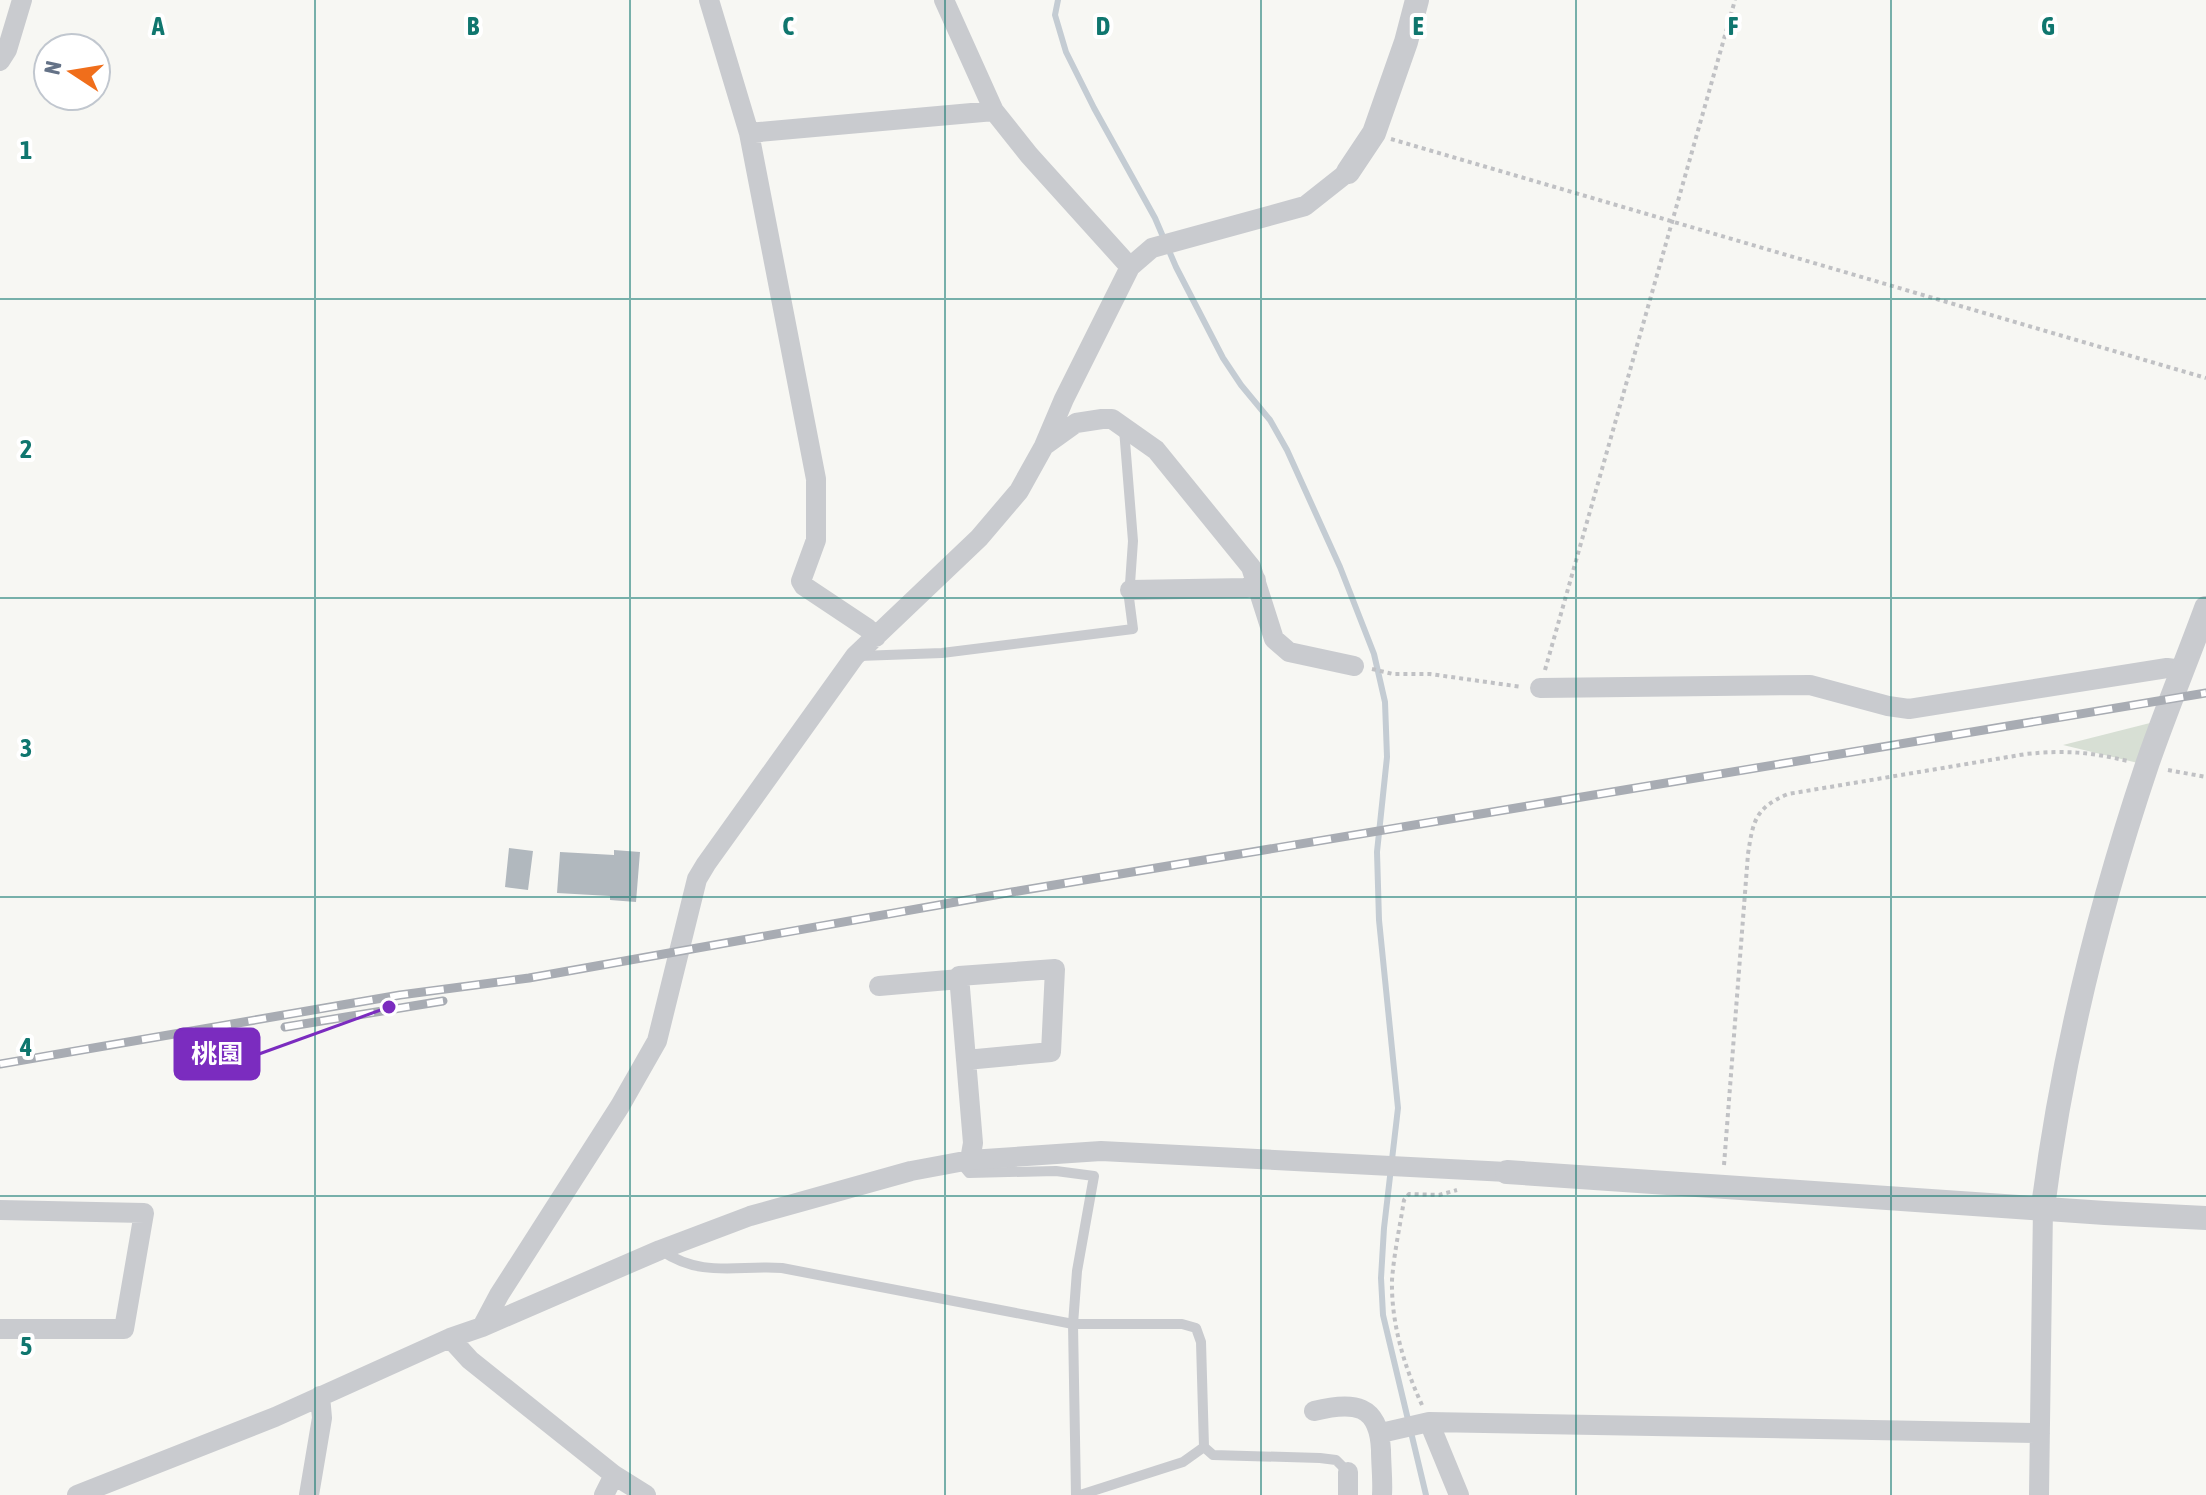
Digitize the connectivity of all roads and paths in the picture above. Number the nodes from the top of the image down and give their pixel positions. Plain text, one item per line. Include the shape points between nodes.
1 (22, 0) edge
2 (709, 0) edge
3 (944, 0) edge
4 (1417, 0) edge
5 (1735, 0) edge
6 (0, 61) edge
7 (994, 111) junction
8 (749, 133) junction
9 (1374, 133) junction
10 (1348, 172) joint
11 (1675, 220) junction
12 (1130, 267) junction
13 (2206, 378) edge
14 (1124, 427) junction
15 (1044, 446) junction
16 (1256, 580) junction
17 (1130, 590) junction
18 (2206, 608) edge
19 (876, 637) junction
20 (855, 656) junction
21 (1354, 666) dead end
22 (2183, 670) junction
23 (1393, 674) dead end
24 (1540, 688) junction
25 (2147, 766) junction
26 (2206, 777) edge
27 (960, 979) junction
28 (879, 986) dead end
29 (966, 1060) junction
30 (965, 1161) junction
31 (1507, 1172) joint
32 (1723, 1187) junction
33 (1465, 1188) dead end
34 (2043, 1207) junction
35 (0, 1210) edge
36 (2206, 1218) edge
37 (660, 1250) junction
38 (1073, 1324) junction
39 (482, 1327) junction
40 (0, 1329) edge
41 (450, 1338) junction
42 (320, 1396) junction
43 (1314, 1411) dead end
44 (1426, 1424) junction
45 (1384, 1432) junction
46 (2040, 1433) junction
47 (1204, 1447) junction
48 (1348, 1472) joint
49 (614, 1475) junction
50 (77, 1495) edge
51 (309, 1495) edge
52 (604, 1495) edge
53 (646, 1495) edge
54 (1078, 1495) edge
55 (1348, 1495) edge
56 (1382, 1495) edge
57 (1459, 1495) edge
58 (2039, 1495) edge

1 - 6 street
2 - 8 street
3 - 7 street
4 - 9 street
5 - 11 path
7 - 8 street
7 - 12 street
8 - 19 street via 816,479 816,540 801,581
9 - 10 street
9 - 11 path
10 - 12 street via 1305,206 1152,248
11 - 13 path
11 - 24 path
12 - 15 street
14 - 15 street via 1112,419 1076,423
14 - 16 street via 1156,450
14 - 17 lane via 1133,541
15 - 19 street via 1006,509
16 - 17 street via 1247,588
16 - 21 street via 1281,647
17 - 20 lane via 1133,629 942,653
18 - 22 street
19 - 20 street
20 - 39 street via 697,879 657,1041
22 - 24 street via 2167,668 1909,709 1810,685
22 - 25 street
23 - 24 path
25 - 26 path
25 - 32 path via 2089,752 2026,754 1788,794 1760,811 1748,854
25 - 34 street via 2077,1008
27 - 28 street
27 - 29 street
27 - 29 street via 1055,969 1051,1052
29 - 30 street via 973,1143
30 - 31 street via 1101,1151 1174,1152
30 - 37 street via 750,1216
30 - 38 lane via 969,1173 1056,1171 1094,1176
31 - 32 street
32 - 34 street
33 - 44 path via 1439,1195 1409,1194 1404,1200 1392,1280 1395,1326
34 - 36 street
34 - 46 street
35 - 40 street via 144,1213 124,1329
37 - 38 lane via 680,1263 718,1270 782,1268
37 - 39 street
38 - 47 lane via 1196,1328 1201,1342
38 - 54 lane
39 - 41 street
41 - 42 street
41 - 49 street via 470,1360
42 - 50 street
42 - 51 street via 322,1418
43 - 45 street via 1357,1407
44 - 45 street
44 - 46 street
44 - 57 street
45 - 56 street
46 - 58 street
47 - 48 lane via 1213,1455 1336,1460
47 - 54 lane via 1183,1462
48 - 55 street
49 - 52 street
49 - 53 street

